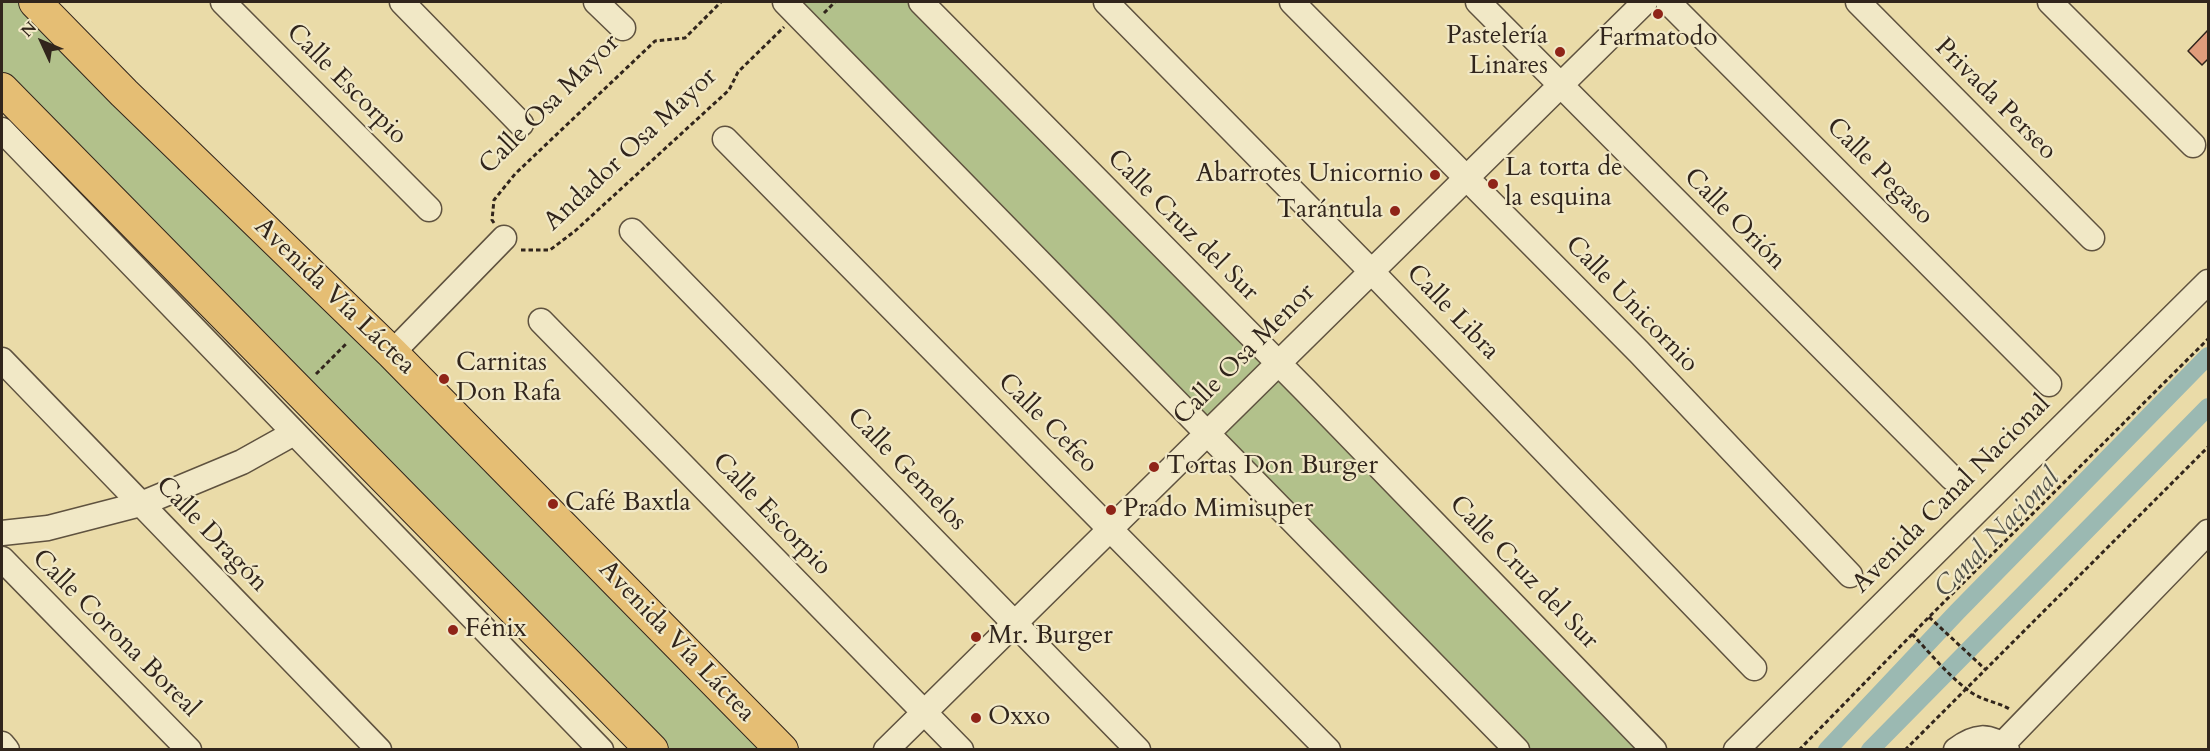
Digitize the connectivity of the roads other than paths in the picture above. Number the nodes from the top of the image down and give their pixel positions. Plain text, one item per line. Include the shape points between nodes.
1 (35, 2) edge
2 (223, 2) edge
3 (402, 2) edge
4 (596, 2) edge
5 (921, 2) edge
6 (1106, 2) edge
7 (1292, 2) edge
8 (1478, 2) edge
9 (1645, 2) edge
10 (1668, 2) edge
11 (1858, 2) edge
12 (2050, 2) edge
13 (791, 8) edge
14 (623, 28) dead end
15 (1560, 85) junction
16 (2, 89) edge
17 (520, 124) dead end
18 (2, 130) edge
19 (725, 139) dead end
20 (2193, 146) dead end
21 (1466, 177) junction
22 (429, 209) dead end
23 (632, 231) dead end
24 (504, 238) road end
25 (2092, 238) dead end
26 (1371, 271) junction
27 (2208, 282) edge
28 (541, 321) dead end
29 (392, 353) junction
30 (2, 360) edge
31 (1278, 363) junction
32 (2049, 384) dead end
33 (294, 433) junction
34 (1207, 433) junction
35 (1952, 478) dead end
36 (141, 504) junction
37 (1111, 528) junction
38 (2, 532) edge
39 (2208, 535) edge
40 (2, 560) edge
41 (1850, 575) dead end
42 (1015, 622) junction
43 (1754, 668) dead end
44 (924, 712) junction
45 (2, 744) edge
46 (2002, 748) edge
47 (7, 750) edge
48 (189, 750) edge
49 (380, 750) edge
50 (601, 750) edge
51 (652, 750) edge
52 (782, 750) edge
53 (886, 750) edge
54 (961, 750) edge
55 (1138, 750) edge
56 (1328, 750) edge
57 (1517, 750) edge
58 (1653, 750) edge
59 (1736, 750) edge
60 (1956, 750) edge

1 - 29 main road, Avenida Vía Láctea
2 - 22 street, Calle Escorpio
3 - 17 street
4 - 14 street
5 - 31 street, Calle Cruz del Sur
6 - 26 street, Calle Libra
7 - 21 street, Calle Unicornio
8 - 15 street, Calle Orión
9 - 15 street, Calle Osa Menor
10 - 32 street, Calle Pegaso
11 - 25 street, Privada Perseo
12 - 20 street
13 - 34 street
15 - 21 street, Calle Osa Menor
15 - 35 street, Calle Orión
16 - 51 main road
18 - 33 street
19 - 37 street, Calle Cefeo
21 - 26 street, Calle Osa Menor
21 - 41 street, Calle Unicornio
23 - 42 street, Calle Gemelos
24 - 29 street
26 - 31 street, Calle Osa Menor
26 - 43 street, Calle Libra
27 - 59 street, Avenida Canal Nacional
28 - 44 street, Calle Escorpio
29 - 52 main road, Avenida Vía Láctea
30 - 36 street, Calle Dragón
31 - 34 street, Calle Osa Menor
31 - 58 street, Calle Cruz del Sur
33 - 36 street via 242,462
33 - 50 street
34 - 37 street, Calle Osa Menor
34 - 57 street
36 - 38 street via 48,528
36 - 49 street, Calle Dragón
37 - 42 street, Calle Osa Menor
37 - 56 street, Calle Cefeo
39 - 46 street
40 - 48 street, Calle Corona Boreal
42 - 44 street, Calle Osa Menor
42 - 55 street, Calle Gemelos
44 - 53 street, Calle Osa Menor
44 - 54 street, Calle Escorpio
45 - 47 street
46 - 60 street via 1980,737

